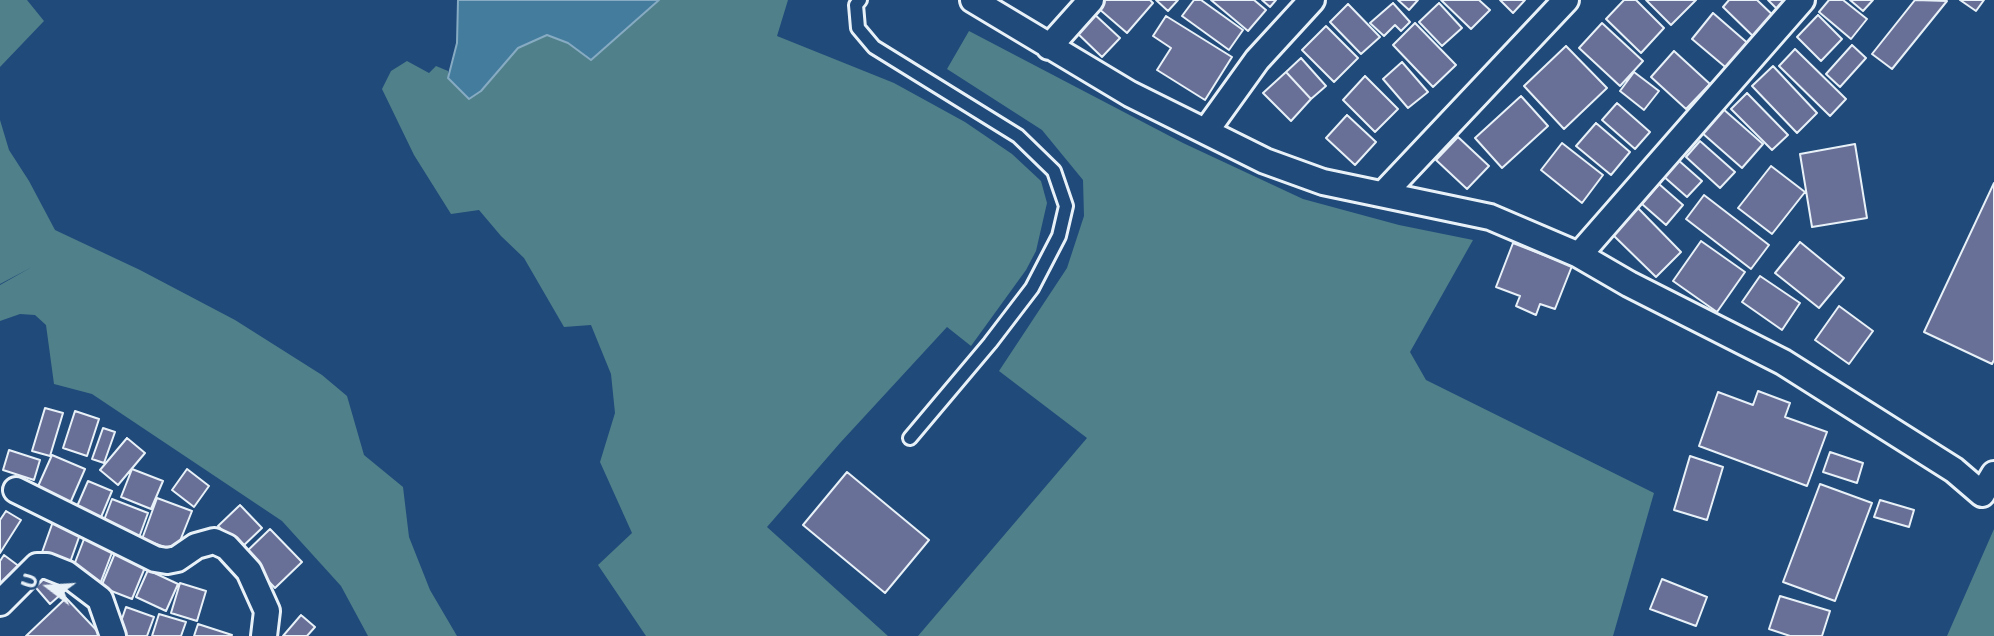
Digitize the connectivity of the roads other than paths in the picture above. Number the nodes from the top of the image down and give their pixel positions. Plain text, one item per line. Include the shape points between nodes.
1 (860, 0) edge
2 (973, 0) edge
3 (1091, 0) edge
4 (1312, 0) edge
5 (1566, 0) edge
6 (1802, 0) edge
7 (1049, 47) junction
8 (1206, 131) junction
9 (1384, 193) junction
10 (1579, 255) junction
11 (910, 438) dead end
12 (1994, 474) edge
13 (16, 490) dead end
14 (0, 603) edge
15 (113, 636) edge
16 (264, 636) edge

1 - 11 lane via 856,5 858,28 874,47 1018,136 1054,171 1066,206 1059,236 1032,288
2 - 7 street
3 - 7 street
4 - 8 street via 1257,60
5 - 9 street
6 - 10 street
7 - 8 street
8 - 9 street via 1265,161 1323,182
9 - 10 street via 1490,217
10 - 12 street via 1783,362 1954,470 1982,494
13 - 16 street via 155,559 177,559 214,541 227,547 249,571 268,611
14 - 15 street via 37,566 47,566 67,574 100,599

